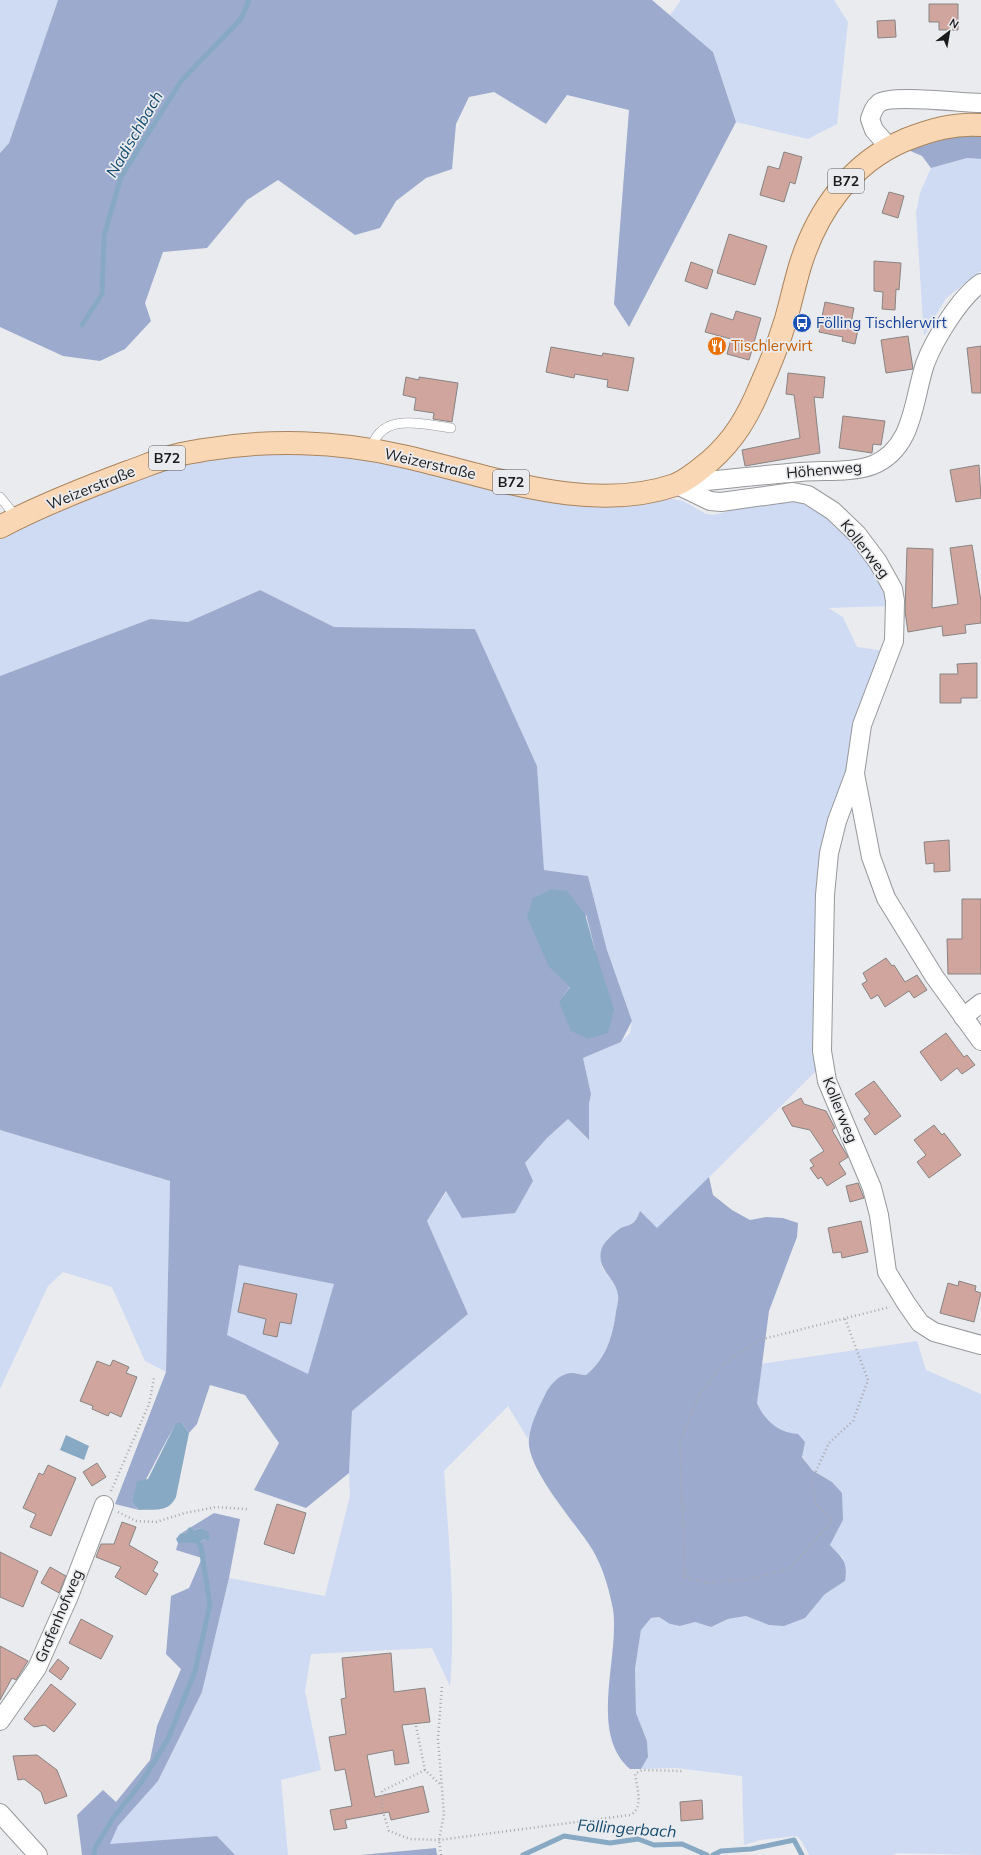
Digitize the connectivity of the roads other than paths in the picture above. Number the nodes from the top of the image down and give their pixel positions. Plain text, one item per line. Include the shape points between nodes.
1 (981, 103) edge
2 (981, 125) edge
3 (889, 147) junction
4 (981, 283) edge
5 (451, 428) dead end
6 (371, 451) junction
7 (677, 484) junction
8 (0, 496) edge
9 (8, 522) edge
10 (855, 773) junction
11 (981, 1003) edge
12 (963, 1017) junction
13 (981, 1041) edge
14 (981, 1345) edge
15 (104, 1505) road end
16 (0, 1721) edge
17 (0, 1813) edge
18 (38, 1855) edge

1 - 3 street via 904,99 880,102 870,119 874,130
2 - 3 main road, Weizerstraße / B72 via 964,124 927,131
3 - 7 main road, Weizerstraße / B72 via 858,169 845,182 832,198 820,220 801,263 773,355 749,412 735,436 716,456 693,475
4 - 7 street, Höhenweg via 958,306 942,330 925,364 917,401 906,433 890,455 881,461 851,469
5 - 6 lane via 401,422 379,434
6 - 7 main road, Weizerstraße / B72 via 400,455 519,484 582,495 630,495
6 - 9 main road, Weizerstraße / B72 via 308,444 270,443 175,455 97,483
7 - 10 street, Kollerweg via 710,501 721,502 793,492 808,494 843,520 861,540 887,577 895,601 895,636 862,724
8 - 9 lane
10 - 12 street, Kollerweg via 867,841 883,891 919,954
10 - 14 street, Kollerweg via 833,834 826,871 822,1051 827,1081 872,1188 879,1215 887,1272 920,1323 934,1332
11 - 12 street
12 - 13 street, Kollerweg
15 - 16 street, Grafenhofweg via 69,1596 37,1668
17 - 18 street

